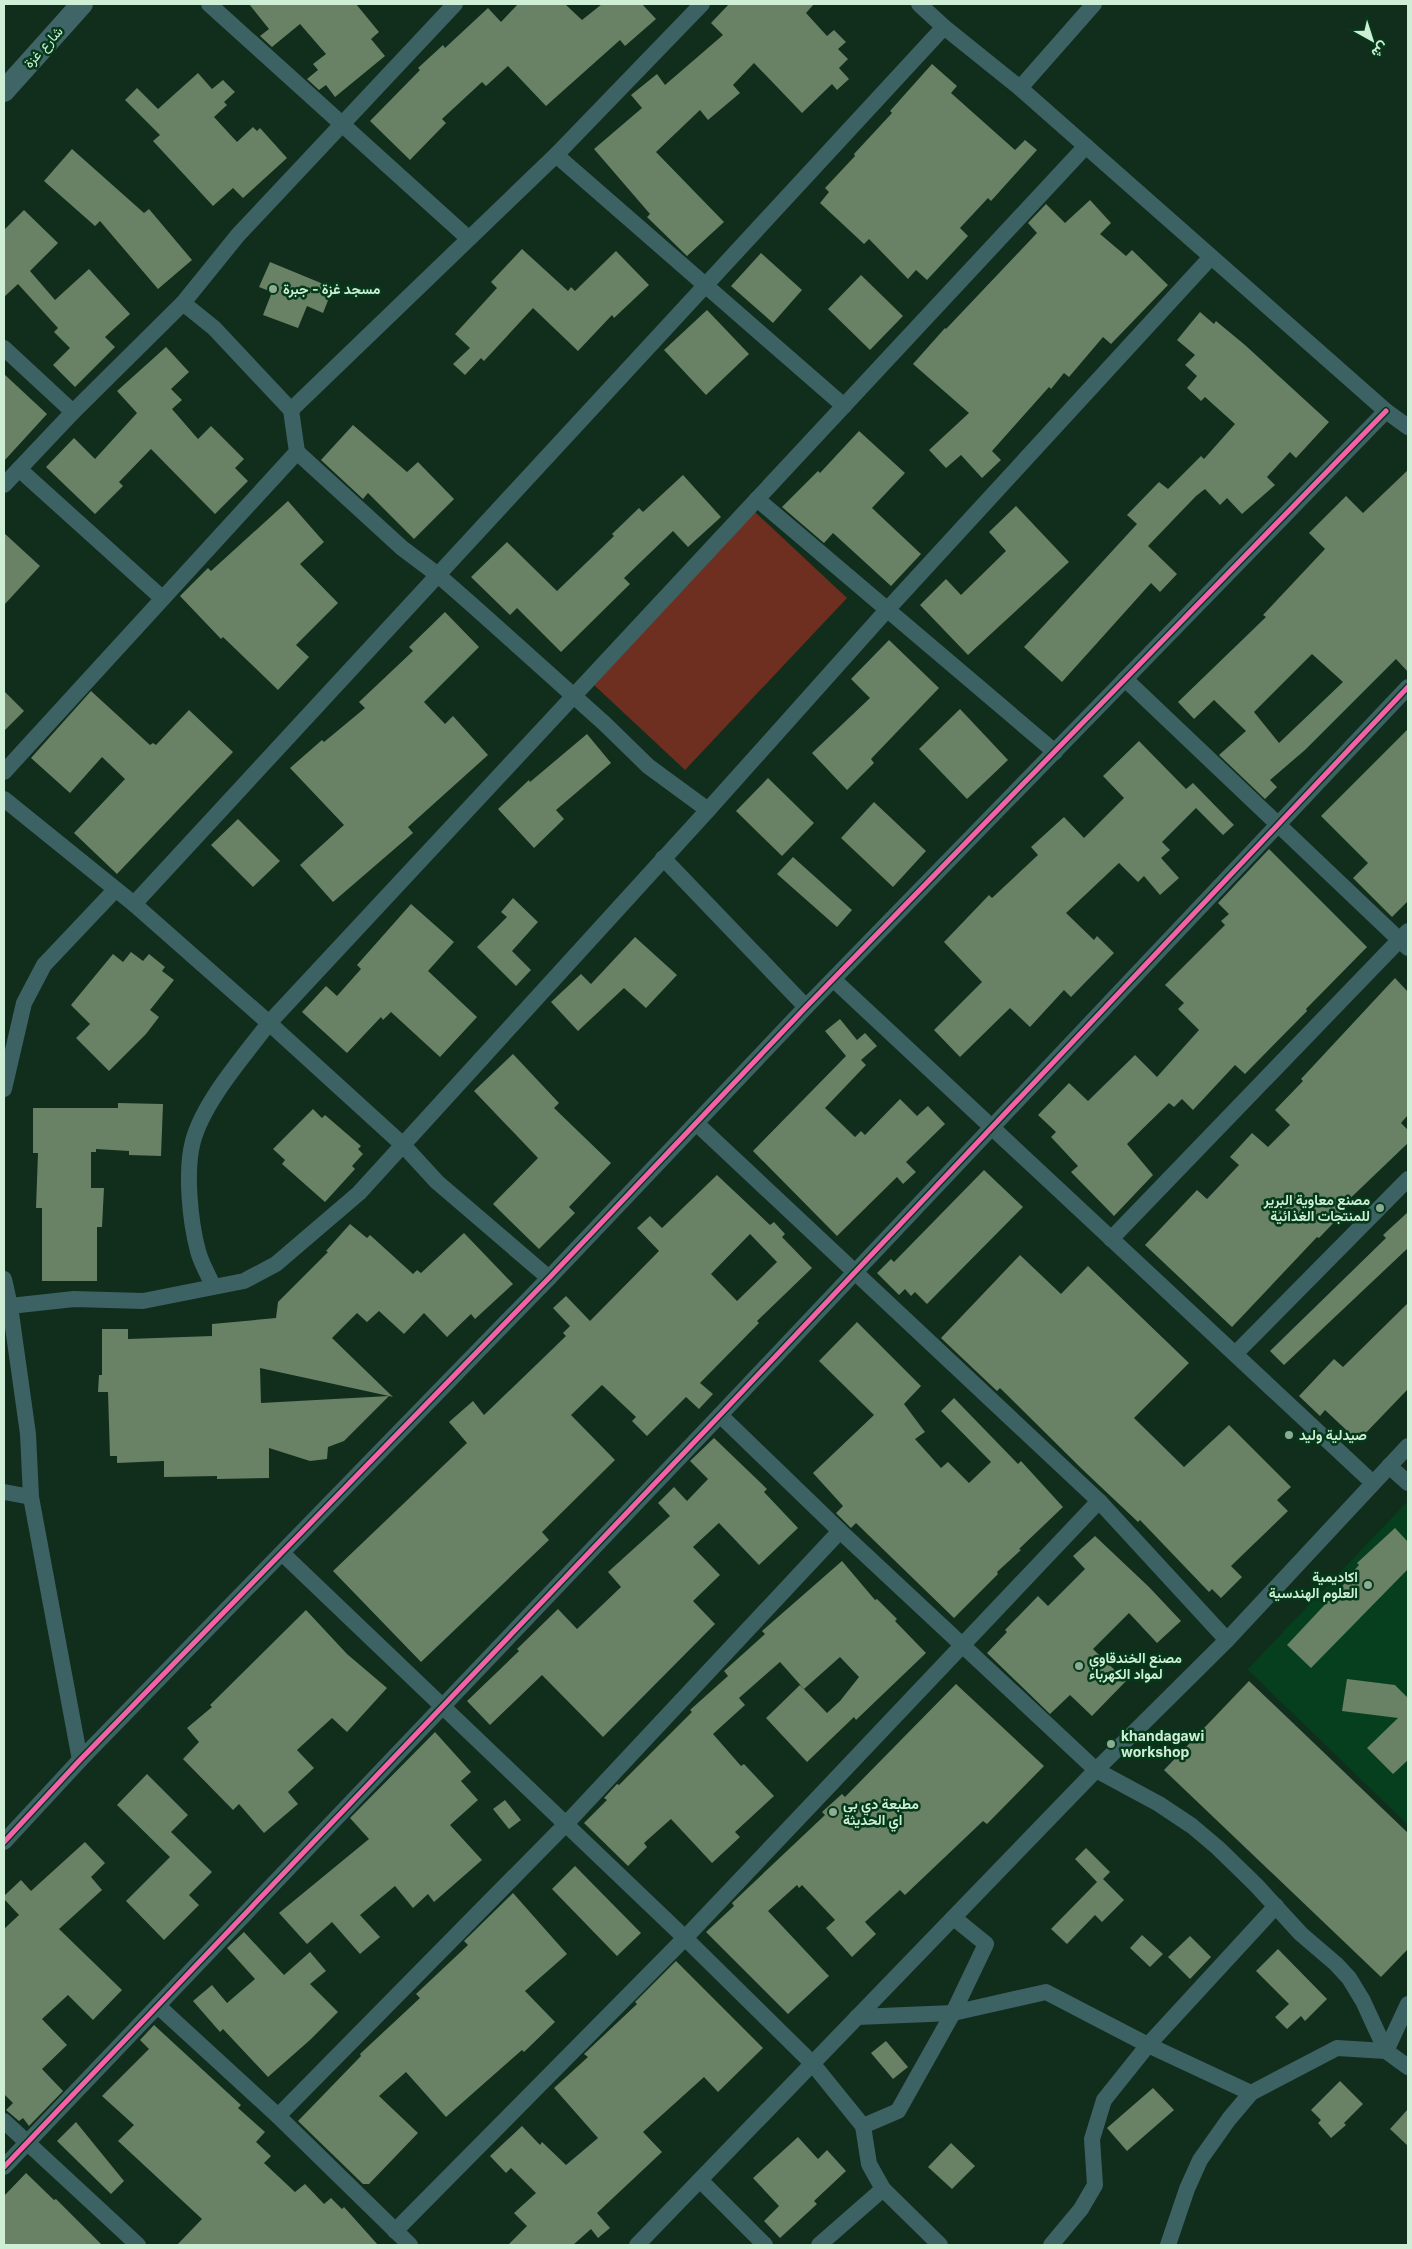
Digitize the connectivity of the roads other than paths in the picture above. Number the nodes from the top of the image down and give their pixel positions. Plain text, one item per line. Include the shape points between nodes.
1 (82, 4) edge
2 (209, 4) edge
3 (455, 4) edge
4 (702, 4) edge
5 (919, 4) edge
6 (1094, 4) edge
7 (944, 27) junction
8 (1020, 88) junction
9 (4, 91) edge
10 (342, 125) junction
11 (1086, 146) junction
12 (556, 156) junction
13 (468, 238) junction
14 (1211, 256) junction
15 (705, 286) junction
16 (183, 303) junction
17 (4, 348) edge
18 (844, 406) junction
19 (291, 410) junction
20 (1386, 411) junction
21 (72, 412) junction
22 (1408, 427) edge
23 (297, 452) junction
24 (19, 469) junction
25 (4, 485) edge
26 (757, 498) junction
27 (438, 574) junction
28 (162, 598) junction
29 (886, 611) junction
30 (1125, 679) junction
31 (1408, 687) edge
32 (573, 695) junction
33 (1054, 752) junction
34 (4, 772) edge
35 (4, 799) edge
36 (708, 810) junction
37 (1277, 823) junction
38 (663, 858) junction
39 (114, 890) junction
40 (134, 904) junction
41 (1405, 940) edge
42 (834, 980) junction
43 (806, 1007) junction
44 (269, 1023) junction
45 (4, 1089) edge
46 (696, 1123) junction
47 (990, 1128) junction
48 (403, 1144) junction
49 (1408, 1179) edge
50 (1111, 1239) junction
51 (854, 1272) junction
52 (549, 1278) junction
53 (4, 1279) edge
54 (213, 1286) junction
55 (10, 1306) junction
56 (1235, 1354) junction
57 (720, 1415) junction
58 (1408, 1446) edge
59 (1390, 1466) junction
60 (1373, 1483) junction
61 (1408, 1483) edge
62 (4, 1492) edge
63 (31, 1496) junction
64 (1098, 1501) junction
65 (840, 1532) junction
66 (283, 1554) junction
67 (1227, 1640) junction
68 (962, 1645) junction
69 (443, 1706) junction
70 (80, 1760) junction
71 (1096, 1770) junction
72 (565, 1825) junction
73 (4, 1842) edge
74 (1276, 1906) junction
75 (954, 1918) junction
76 (685, 1938) junction
77 (1408, 2004) edge
78 (158, 2006) junction
79 (953, 2013) junction
80 (857, 2017) junction
81 (1148, 2045) junction
82 (1386, 2051) junction
83 (812, 2063) junction
84 (1408, 2067) edge
85 (1251, 2093) junction
86 (278, 2116) junction
87 (4, 2121) edge
88 (864, 2126) junction
89 (27, 2143) junction
90 (4, 2167) edge
91 (700, 2180) junction
92 (883, 2189) junction
93 (395, 2231) junction
94 (138, 2245) edge
95 (410, 2245) edge
96 (637, 2245) edge
97 (765, 2245) edge
98 (819, 2245) edge
99 (940, 2245) edge
100 (1051, 2245) edge
101 (1168, 2245) edge

1 - 9 main road, شارع غزة
2 - 10 street
3 - 10 street
4 - 12 street
5 - 7 street
6 - 8 street
7 - 8 street
7 - 15 street
8 - 11 street
10 - 13 street
10 - 16 street via 238,236
11 - 14 street
11 - 18 street
12 - 13 street
12 - 15 street
13 - 19 street
14 - 20 street
14 - 29 street
15 - 18 street
15 - 27 street
16 - 19 street via 214,328
16 - 21 street
17 - 21 street
18 - 26 street
19 - 23 street
20 - 22 street
20 - 30 street
21 - 24 street
23 - 27 street via 402,548
23 - 28 street
24 - 25 street
24 - 28 street
26 - 29 street
26 - 32 street
27 - 32 street
27 - 40 street
28 - 34 street
29 - 33 street
29 - 36 street
30 - 33 street
30 - 37 street
31 - 37 street
32 - 36 street via 648,766
32 - 44 street
33 - 42 street
35 - 39 street
36 - 38 street
37 - 41 street
37 - 47 street
38 - 43 street
38 - 48 street
39 - 40 street
39 - 45 street via 44,965 24,1004
40 - 44 street
41 - 50 street
42 - 43 street
42 - 47 street
43 - 46 street
44 - 48 street
44 - 54 street via 215,1094 193,1140 191,1203 198,1251
46 - 51 street
46 - 52 street
47 - 50 street
47 - 51 street
48 - 52 street via 437,1182
48 - 54 street via 359,1194 276,1264 244,1281
49 - 56 street
50 - 56 street
51 - 57 street
51 - 64 street
52 - 66 street
53 - 55 street
54 - 55 street via 143,1301 74,1299
55 - 63 street via 28,1434
56 - 60 street
57 - 65 street
57 - 69 street
58 - 59 street
59 - 60 street
59 - 61 street
60 - 67 street
62 - 63 street
63 - 70 street
64 - 67 street
64 - 68 street
65 - 68 street
65 - 72 street
66 - 69 street
66 - 70 street
67 - 71 street
68 - 71 street
68 - 76 street
69 - 72 street
69 - 78 street
70 - 73 street
71 - 74 street via 1192,1826
71 - 75 street
72 - 76 street
72 - 86 street
74 - 81 street
74 - 82 street via 1349,1978
75 - 79 street via 986,1944
75 - 80 street
76 - 83 street
76 - 93 street
77 - 82 street
78 - 86 street
78 - 89 street
79 - 80 street
79 - 81 street via 1046,1992
79 - 88 street via 898,2111
80 - 83 street
81 - 85 street
81 - 100 street via 1104,2100 1092,2139 1095,2185 1081,2209
82 - 84 street
82 - 85 street via 1337,2048
83 - 88 street
83 - 91 street
85 - 101 street via 1200,2160
86 - 93 street
87 - 89 street
88 - 92 street via 869,2164
89 - 90 street
89 - 94 street
91 - 96 street
91 - 97 street
92 - 98 street
92 - 99 street
93 - 95 street

